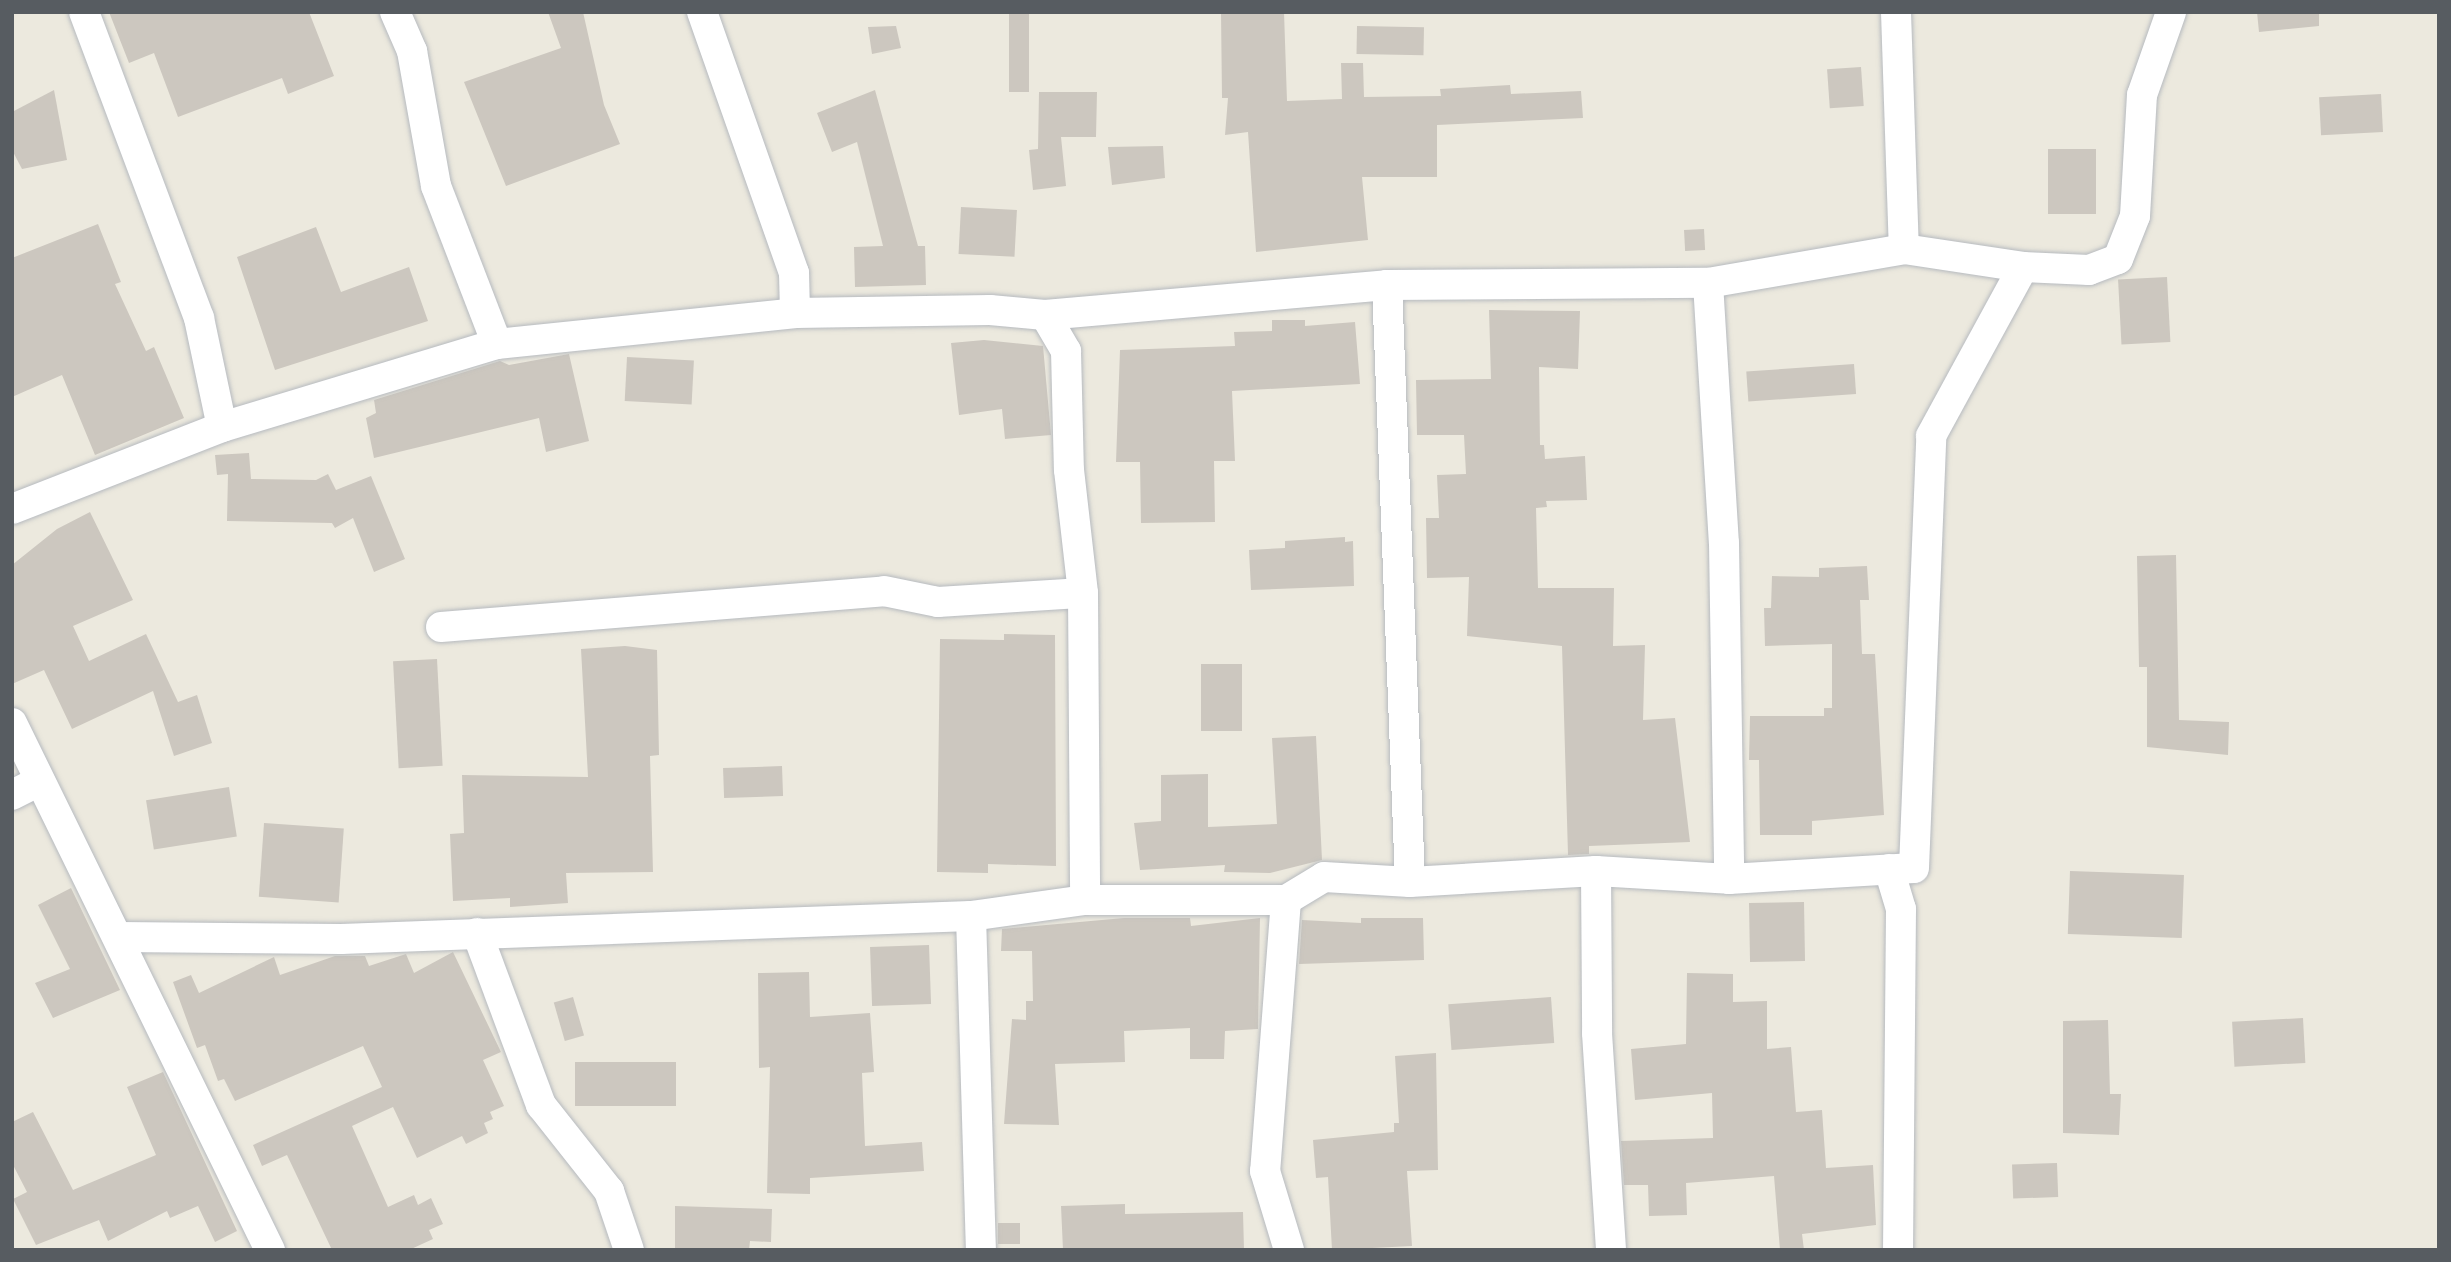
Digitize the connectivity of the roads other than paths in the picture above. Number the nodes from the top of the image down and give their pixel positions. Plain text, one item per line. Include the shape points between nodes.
1 (84, 12) edge
2 (395, 12) edge
3 (702, 12) edge
4 (1896, 12) edge
5 (2171, 12) edge
6 (1904, 249) junction
7 (2023, 267) junction
8 (1708, 283) junction
9 (1387, 285) junction
10 (795, 313) junction
11 (1045, 315) junction
12 (497, 344) junction
13 (222, 426) junction
14 (12, 509) edge
15 (1083, 593) junction
16 (441, 626) dead end
17 (12, 723) edge
18 (39, 781) junction
19 (12, 794) edge
20 (1889, 869) junction
21 (1596, 871) junction
22 (1729, 879) junction
23 (1410, 882) junction
24 (1085, 900) junction
25 (1286, 900) junction
26 (971, 916) junction
27 (477, 933) junction
28 (118, 937) junction
29 (270, 1250) edge
30 (629, 1250) edge
31 (981, 1250) edge
32 (1289, 1250) edge
33 (1611, 1250) edge
34 (1898, 1250) edge

1 - 13 street via 199,318
2 - 12 street via 412,51 436,186
3 - 10 street via 794,273
4 - 6 street
5 - 7 street via 2142,95 2135,216 2118,259 2088,270
6 - 7 street
6 - 8 street
7 - 20 street via 1931,436 1914,868
8 - 9 street
8 - 22 street via 1724,543
9 - 11 street
9 - 23 street
10 - 11 street
10 - 12 street
11 - 15 street via 1066,351 1069,470
12 - 13 street
13 - 14 street
15 - 16 street via 939,602 884,592
15 - 24 street
17 - 18 street
18 - 19 street
18 - 28 street
20 - 22 street
20 - 34 street via 1900,909
21 - 22 street
21 - 23 street
21 - 33 street via 1597,1033
23 - 25 street via 1324,877
24 - 25 street
24 - 26 street
25 - 32 street via 1265,1171
26 - 27 street
26 - 31 street
27 - 28 street via 341,939
27 - 30 street via 541,1105 609,1191
28 - 29 street

